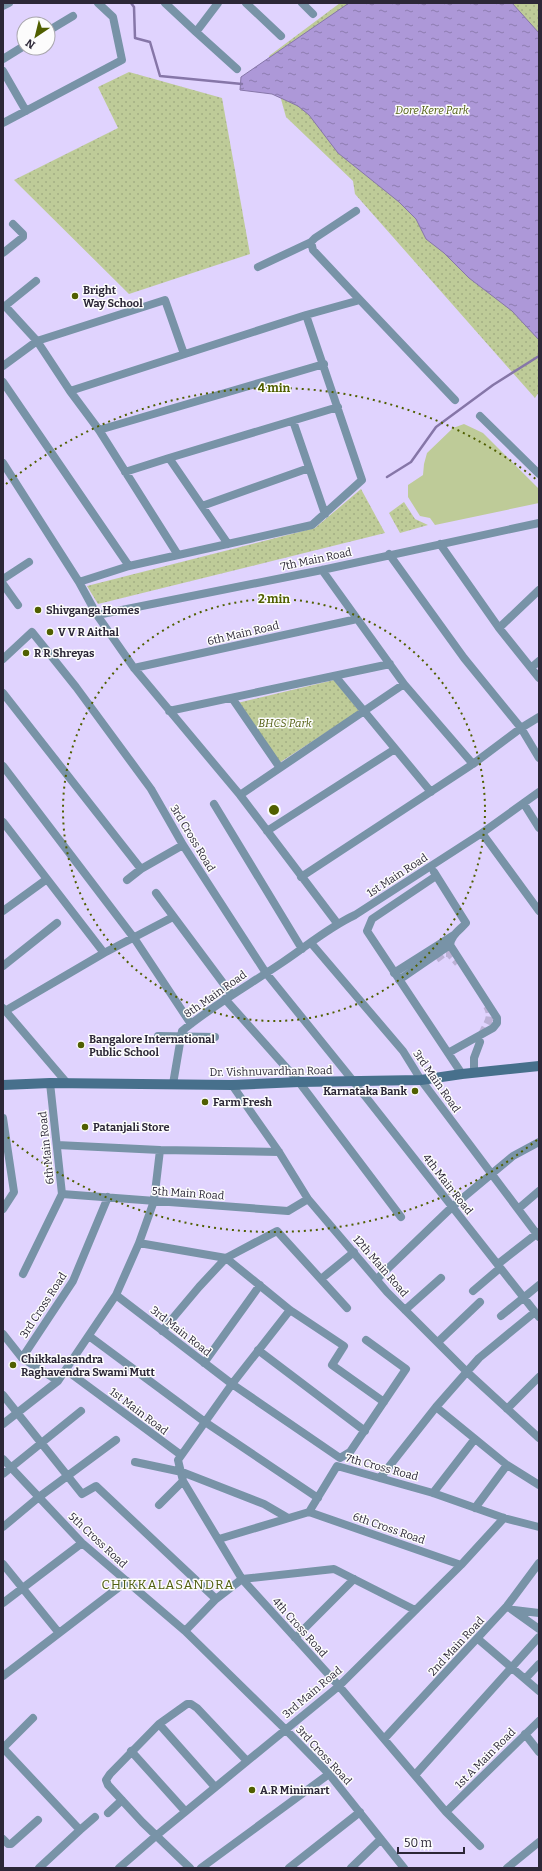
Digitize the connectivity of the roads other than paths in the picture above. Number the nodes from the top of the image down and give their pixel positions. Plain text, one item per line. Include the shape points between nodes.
1 (9, 3) edge
2 (98, 3) edge
3 (165, 3) edge
4 (218, 3) edge
5 (246, 3) edge
6 (302, 3) edge
7 (3, 6) edge
8 (313, 14) dead end
9 (72, 16) dead end
10 (56, 26) edge
11 (196, 32) junction
12 (281, 36) dead end
13 (16, 51) edge
14 (3, 60) edge
15 (237, 69) dead end
16 (3, 71) edge
17 (26, 111) junction
18 (3, 123) edge
19 (356, 211) dead end
20 (13, 224) dead end
21 (311, 242) junction
22 (3, 253) edge
23 (258, 267) dead end
24 (36, 281) dead end
25 (360, 300) junction
26 (4, 307) edge
27 (306, 315) junction
28 (37, 341) junction
29 (184, 354) junction
30 (324, 364) junction
31 (3, 366) edge
32 (3, 382) edge
33 (70, 391) junction
34 (455, 400) dead end
35 (338, 407) junction
36 (480, 416) dead end
37 (292, 421) junction
38 (99, 430) junction
39 (169, 458) junction
40 (3, 463) edge
41 (309, 468) junction
42 (125, 472) junction
43 (539, 474) edge
44 (202, 506) junction
45 (325, 514) junction
46 (539, 523) edge
47 (228, 544) junction
48 (440, 544) junction
49 (389, 554) junction
50 (178, 555) junction
51 (29, 562) dead end
52 (129, 566) junction
53 (322, 570) junction
54 (3, 579) edge
55 (79, 582) junction
56 (3, 584) edge
57 (539, 590) edge
58 (18, 605) dead end
59 (97, 615) junction
60 (357, 618) junction
61 (499, 628) junction
62 (4, 655) edge
63 (539, 661) edge
64 (390, 664) junction
65 (134, 668) junction
66 (531, 668) junction
67 (335, 676) junction
68 (539, 678) edge
69 (404, 684) junction
70 (3, 693) edge
71 (232, 698) junction
72 (169, 711) junction
73 (364, 711) junction
74 (539, 717) edge
75 (521, 728) junction
76 (395, 749) junction
77 (539, 758) edge
78 (473, 764) junction
79 (3, 766) edge
80 (280, 768) junction
81 (431, 792) junction
82 (539, 792) edge
83 (240, 795) junction
84 (214, 804) dead end
85 (524, 804) junction
86 (3, 822) edge
87 (539, 828) edge
88 (267, 831) junction
89 (482, 833) junction
90 (183, 845) junction
91 (430, 867) junction
92 (142, 869) junction
93 (301, 876) junction
94 (436, 876) junction
95 (47, 879) junction
96 (126, 880) dead end
97 (156, 893) dead end
98 (3, 911) edge
99 (539, 911) edge
100 (174, 917) junction
101 (57, 923) dead end
102 (337, 923) junction
103 (454, 935) junction
104 (134, 938) junction
105 (311, 943) junction
106 (450, 945) junction
107 (302, 949) junction
108 (104, 952) junction
109 (3, 966) edge
110 (266, 973) junction
111 (396, 976) junction
112 (228, 997) junction
113 (4, 1010) edge
114 (191, 1024) junction
115 (158, 1036) dead end
116 (181, 1037) junction
117 (215, 1037) dead end
118 (480, 1042) tunnel mouth
119 (448, 1053) junction
120 (539, 1066) edge
121 (474, 1072) junction
122 (462, 1074) junction
123 (421, 1080) junction
124 (299, 1082) junction
125 (354, 1082) junction
126 (50, 1083) junction
127 (67, 1083) junction
128 (173, 1084) junction
129 (3, 1085) edge
130 (232, 1085) junction
131 (3, 1118) edge
132 (539, 1142) edge
133 (57, 1145) junction
134 (160, 1150) junction
135 (279, 1152) junction
136 (492, 1174) junction
137 (539, 1191) edge
138 (62, 1194) junction
139 (108, 1197) junction
140 (308, 1199) junction
141 (154, 1201) junction
142 (452, 1207) junction
143 (3, 1209) edge
144 (518, 1209) junction
145 (401, 1217) dead end
146 (538, 1234) edge
147 (139, 1243) junction
148 (354, 1252) junction
149 (226, 1258) junction
150 (499, 1266) junction
151 (23, 1274) dead end
152 (441, 1278) dead end
153 (321, 1279) junction
154 (377, 1279) junction
155 (539, 1284) edge
156 (260, 1285) junction
157 (473, 1290) dead end
158 (116, 1296) junction
159 (524, 1298) junction
160 (480, 1302) dead end
161 (347, 1308) dead end
162 (290, 1310) junction
163 (405, 1310) junction
164 (537, 1315) edge
165 (501, 1316) dead end
166 (162, 1331) junction
167 (3, 1334) edge
168 (89, 1336) junction
169 (366, 1340) dead end
170 (438, 1342) junction
171 (258, 1350) junction
172 (22, 1358) junction
173 (204, 1363) junction
174 (66, 1370) junction
175 (466, 1372) junction
176 (539, 1377) edge
177 (58, 1381) junction
178 (232, 1384) junction
179 (3, 1395) edge
180 (384, 1402) junction
181 (436, 1407) junction
182 (507, 1409) junction
183 (81, 1411) dead end
184 (19, 1413) junction
185 (205, 1422) junction
186 (3, 1424) edge
187 (365, 1431) junction
188 (539, 1438) edge
189 (116, 1440) dead end
190 (474, 1440) junction
191 (43, 1442) junction
192 (179, 1458) junction
193 (3, 1459) edge
194 (135, 1462) dead end
195 (507, 1466) junction
196 (11, 1468) junction
197 (182, 1472) junction
198 (3, 1474) edge
199 (69, 1476) junction
200 (380, 1478) junction
201 (183, 1481) junction
202 (539, 1485) edge
203 (433, 1493) junction
204 (315, 1495) junction
205 (39, 1498) junction
206 (159, 1505) dead end
207 (475, 1508) junction
208 (309, 1512) junction
209 (288, 1518) junction
210 (504, 1518) junction
211 (539, 1526) edge
212 (3, 1527) edge
213 (219, 1539) junction
214 (82, 1543) junction
215 (539, 1563) edge
216 (3, 1564) edge
217 (461, 1565) junction
218 (354, 1579) junction
219 (242, 1580) junction
220 (127, 1581) junction
221 (22, 1589) junction
222 (216, 1599) junction
223 (3, 1603) edge
224 (510, 1607) junction
225 (415, 1610) junction
226 (539, 1613) edge
227 (539, 1629) edge
228 (185, 1631) junction
229 (59, 1633) junction
230 (539, 1636) edge
231 (295, 1638) junction
232 (478, 1639) junction
233 (539, 1664) edge
234 (511, 1667) junction
235 (3, 1676) edge
236 (525, 1679) junction
237 (339, 1686) junction
238 (539, 1691) edge
239 (33, 1718) dead end
240 (539, 1720) edge
241 (159, 1724) junction
242 (286, 1729) junction
243 (525, 1734) junction
244 (384, 1739) junction
245 (3, 1748) edge
246 (131, 1751) junction
247 (539, 1752) edge
248 (247, 1761) junction
249 (329, 1774) junction
250 (415, 1775) junction
251 (215, 1787) junction
252 (122, 1800) junction
253 (185, 1811) junction
254 (360, 1812) junction
255 (446, 1812) junction
256 (108, 1813) dead end
257 (95, 1817) dead end
258 (38, 1820) dead end
259 (80, 1830) junction
260 (157, 1835) junction
261 (3, 1839) edge
262 (381, 1839) junction
263 (539, 1842) edge
264 (480, 1846) dead end
265 (39, 1868) edge
266 (119, 1868) edge
267 (190, 1868) edge
268 (201, 1868) edge
269 (289, 1868) edge
270 (351, 1868) edge
271 (404, 1868) edge
272 (507, 1868) edge

1 - 7 street
2 - 17 street via 114,17 122,60
3 - 11 street
4 - 11 street
5 - 12 street
6 - 8 street
9 - 10 street
11 - 15 street
13 - 14 street
16 - 17 street
17 - 18 street
19 - 21 street
20 - 22 street via 23,237
21 - 23 street
21 - 25 street via 314,250
24 - 26 street
25 - 27 street
25 - 34 street
26 - 28 street
27 - 29 street
27 - 30 street
28 - 29 street via 165,300
28 - 31 street
28 - 33 street
29 - 33 street
30 - 35 street
30 - 38 street
32 - 52 street
33 - 38 street
35 - 37 street
35 - 45 street via 362,480
36 - 43 street
37 - 39 street
37 - 41 street
38 - 42 street
39 - 42 street
39 - 44 street
40 - 55 street
41 - 44 street
41 - 45 street
42 - 50 street
44 - 47 street
45 - 47 street via 312,525
46 - 48 street, 7th Main Road
47 - 50 street
48 - 49 street, 7th Main Road
48 - 61 street
49 - 53 street, 7th Main Road
49 - 75 street via 464,658
50 - 52 street
51 - 54 street
52 - 55 street
53 - 59 street, 7th Main Road
53 - 60 street
55 - 59 street
56 - 58 street
57 - 61 street
59 - 65 street
60 - 64 street
60 - 65 street, 6th Main Road
61 - 66 street
62 - 90 street, 3rd Cross Road via 32,632 151,789
63 - 66 street
64 - 67 street
64 - 69 street
65 - 72 street
66 - 68 street
67 - 71 street
67 - 73 street
69 - 73 street
69 - 78 street
70 - 92 street
71 - 72 street
71 - 80 street
72 - 83 street
73 - 76 street
73 - 80 street
74 - 75 street
75 - 77 street
75 - 78 street
76 - 81 street
76 - 88 street
78 - 81 street
79 - 104 street
80 - 83 street
81 - 93 street
82 - 85 street, 1st Main Road
83 - 88 street
84 - 107 street
85 - 87 street
85 - 89 street, 1st Main Road
86 - 95 street
88 - 93 street
89 - 91 street, 1st Main Road
89 - 99 street
90 - 92 street
90 - 110 street, 3rd Cross Road
91 - 94 street
91 - 102 street, 1st Main Road via 355,915
92 - 96 street
93 - 102 street
94 - 103 street via 466,922
94 - 111 street via 372,919 368,925 367,931
95 - 98 street
95 - 108 street
97 - 100 street
100 - 104 street
100 - 112 street
101 - 109 street
102 - 105 street, 1st Main Road
103 - 106 street
103 - 111 street
104 - 108 street
104 - 114 street
105 - 107 street, 1st Main Road
105 - 123 street, 3rd Main Road via 403,1051
106 - 111 street
106 - 119 street via 497,1018 497,1023 493,1028
107 - 110 street, 1st Main Road
108 - 113 street
110 - 112 street, 8th Main Road
110 - 125 street, 3rd Cross Road
111 - 119 street
112 - 114 street, 8th Main Road
112 - 124 street
113 - 127 street
114 - 116 street, 8th Main Road via 182,1032
115 - 116 street
116 - 117 street
116 - 128 street, 8th Main Road
118 - 121 street via 474,1058
119 - 122 street
120 - 121 main road, Dr. Vishnuvardhan Road
121 - 122 main road, Dr. Vishnuvardhan Road
122 - 123 main road, Dr. Vishnuvardhan Road
123 - 125 main road, Dr. Vishnuvardhan Road
123 - 136 street, 3rd Main Road
124 - 125 main road, Dr. Vishnuvardhan Road
124 - 130 main road, Dr. Vishnuvardhan Road
124 - 145 street
125 - 142 street, 4th Main Road
126 - 127 main road, Dr. Vishnuvardhan Road
126 - 129 main road, Dr. Vishnuvardhan Road
126 - 133 street, 6th Main Road
127 - 128 main road, Dr. Vishnuvardhan Road
128 - 130 main road, Dr. Vishnuvardhan Road
130 - 135 street, 12th Main Road
131 - 143 street via 14,1192
132 - 136 street via 513,1156
133 - 134 street
133 - 138 street, 6th Main Road
134 - 135 street
134 - 141 street
135 - 140 street, 12th Main Road
136 - 142 street
136 - 144 street, 3rd Main Road
137 - 144 street
138 - 139 street, 5th Main Road
138 - 151 street, 6th Main Road
139 - 141 street, 5th Main Road
139 - 172 street, 3rd Cross Road via 73,1281
140 - 141 street, 5th Main Road via 288,1211
140 - 148 street, 12th Main Road
141 - 147 street
142 - 150 street, 4th Main Road
142 - 154 street
144 - 146 street, 3rd Main Road
146 - 150 street
147 - 149 street
147 - 158 street
148 - 153 street
148 - 154 street, 12th Main Road
149 - 153 street via 277,1231
149 - 156 street
149 - 166 street
150 - 157 street
150 - 159 street, 4th Main Road
152 - 163 street
153 - 161 street
154 - 163 street, 12th Main Road
155 - 159 street
156 - 162 street
156 - 173 street
158 - 166 street, 3rd Main Road
158 - 168 street
159 - 164 street, 4th Main Road
159 - 165 street
160 - 170 street
162 - 171 street
162 - 180 street via 344,1346 332,1365
163 - 170 street, 12th Main Road
164 - 175 street via 479,1358
166 - 173 street, 3rd Main Road
167 - 172 street
168 - 174 street
168 - 185 street
169 - 180 street via 406,1368
170 - 175 street, 12th Main Road
171 - 178 street
171 - 187 street
172 - 177 street
173 - 178 street, 3rd Main Road
174 - 177 street
174 - 192 street, 1st Main Road
175 - 181 street
175 - 182 street, 12th Main Road
176 - 182 street
177 - 184 street
178 - 185 street
178 - 187 street via 340,1458 350,1452
179 - 184 street
180 - 187 street
181 - 190 street
181 - 200 street
182 - 188 street, 12th Main Road
183 - 191 street
184 - 186 street
184 - 191 street
185 - 192 street
185 - 204 street
189 - 199 street
190 - 195 street
190 - 203 street
191 - 196 street
191 - 199 street
192 - 197 street, 4th Cross Road
193 - 196 street, 5th Cross Road
194 - 197 street
195 - 202 street
195 - 207 street
196 - 198 street
196 - 205 street, 5th Cross Road
197 - 201 street, 4th Cross Road
197 - 209 street via 264,1504
199 - 205 street
199 - 222 street via 82,1494 96,1486
200 - 203 street, 7th Cross Road
200 - 204 street, 7th Cross Road via 337,1466
201 - 206 street
201 - 213 street, 4th Cross Road
203 - 207 street, 7th Cross Road
204 - 208 street, 7th Cross Road
205 - 212 street
205 - 214 street, 5th Cross Road
207 - 210 street, 7th Cross Road
208 - 209 street
208 - 217 street, 6th Cross Road
209 - 213 street
210 - 211 street, 7th Cross Road
210 - 217 street, 3rd Main Road
213 - 219 street, 4th Cross Road
214 - 220 street, 5th Cross Road
214 - 221 street
215 - 224 street, 2nd Main Road
216 - 221 street
217 - 225 street, 3rd Main Road
218 - 219 street via 334,1569
218 - 225 street
218 - 231 street
219 - 222 street
219 - 231 street, 4th Cross Road
220 - 228 street, 5th Cross Road
220 - 229 street
221 - 223 street
221 - 229 street
222 - 228 street
224 - 226 street
224 - 227 street
224 - 232 street, 2nd Main Road
225 - 237 street, 3rd Main Road
228 - 242 street, 3rd Cross Road
229 - 235 street
230 - 234 street
231 - 237 street, 4th Cross Road
232 - 234 street
232 - 244 street, 2nd Main Road
233 - 236 street
234 - 236 street
234 - 250 street
236 - 238 street
237 - 242 street, 3rd Main Road
237 - 244 street, 4th Cross Road
239 - 245 street
240 - 243 street, 1st A Main Road
241 - 246 street
241 - 248 street via 182,1706 191,1704
241 - 251 street
242 - 248 street, 3rd Main Road
242 - 249 street, 3rd Cross Road
243 - 247 street
243 - 255 street, 1st A Main Road
244 - 250 street, 4th Cross Road
245 - 259 street
246 - 252 street via 106,1780
246 - 253 street
248 - 251 street, 3rd Main Road
249 - 254 street, 3rd Cross Road
249 - 268 street
250 - 255 street, 4th Cross Road
251 - 253 street, 3rd Main Road
252 - 256 street
252 - 260 street
253 - 260 street, 3rd Main Road
254 - 262 street, 3rd Cross Road
254 - 269 street
255 - 264 street, 4th Cross Road
257 - 259 street
258 - 261 street via 10,1844
259 - 265 street
260 - 266 street, 3rd Main Road
260 - 267 street
262 - 270 street
262 - 271 street, 3rd Cross Road
263 - 272 street

